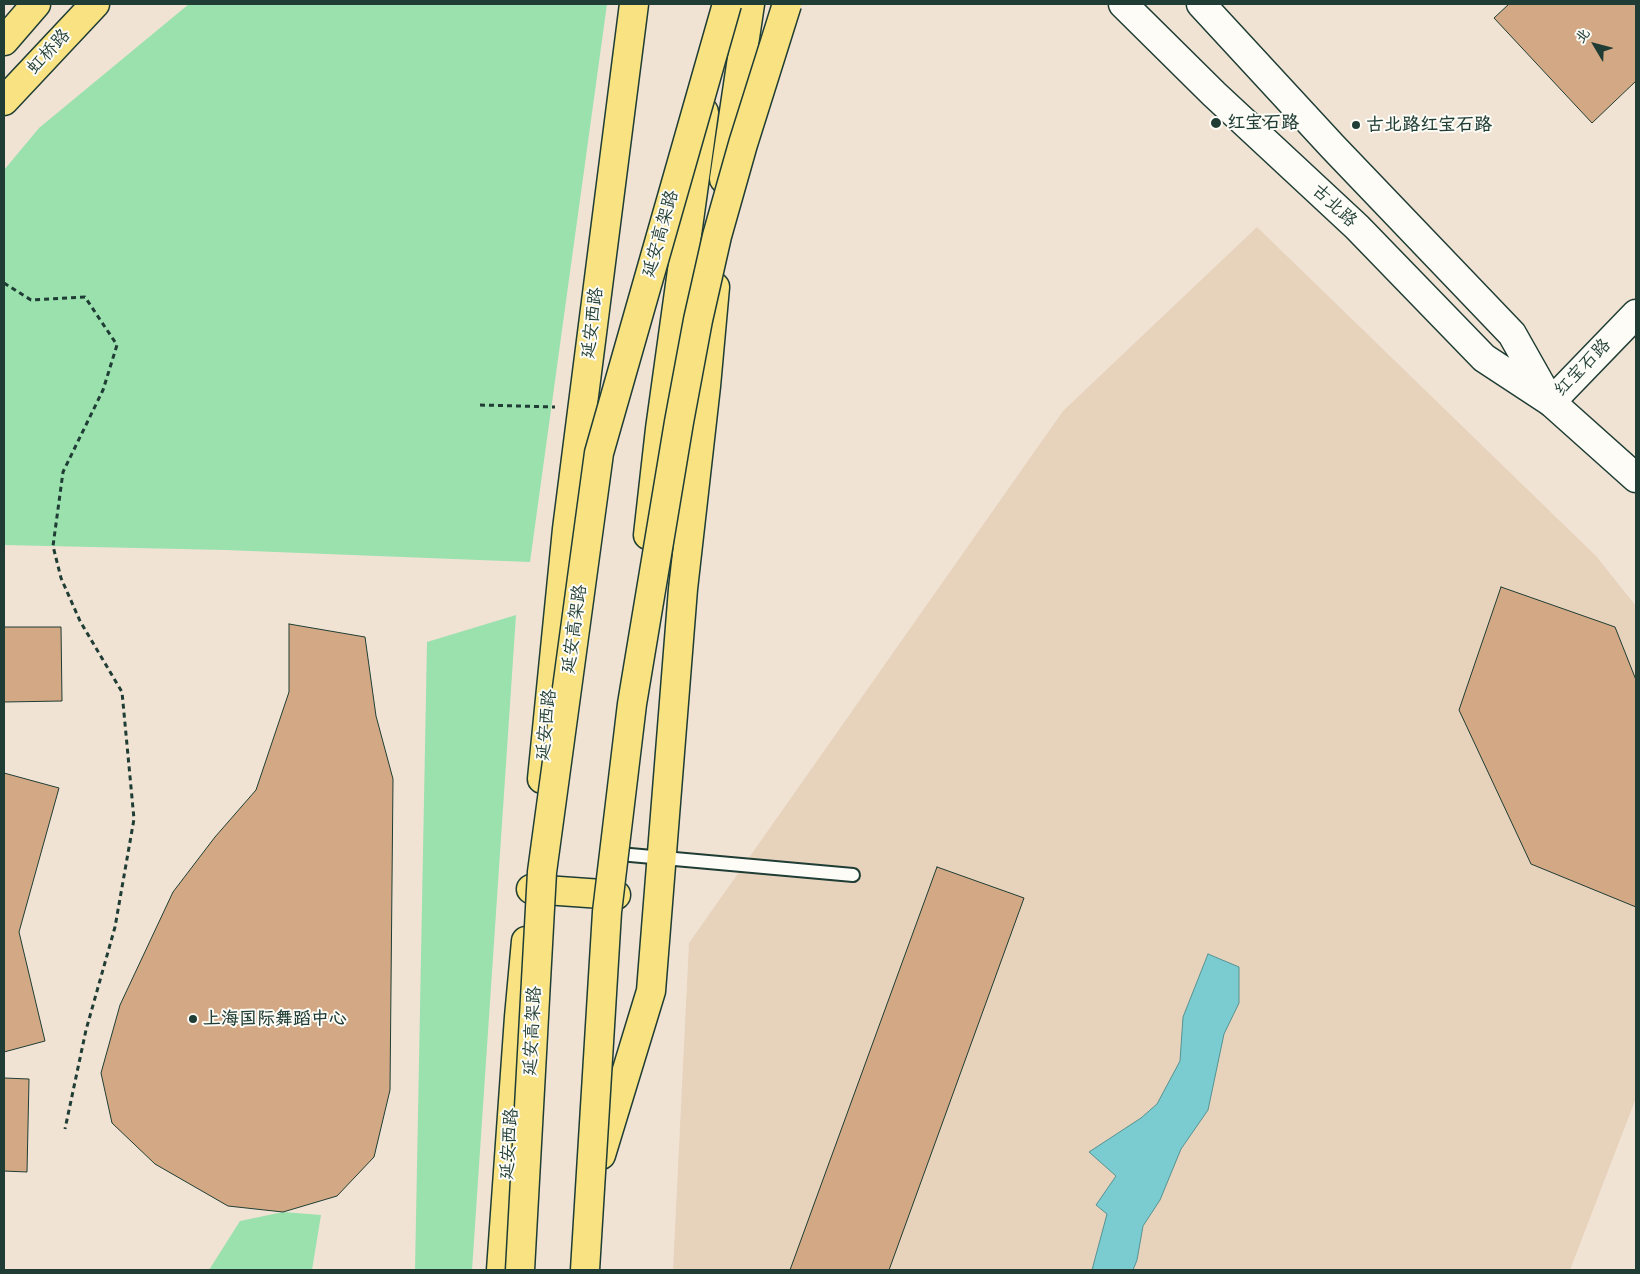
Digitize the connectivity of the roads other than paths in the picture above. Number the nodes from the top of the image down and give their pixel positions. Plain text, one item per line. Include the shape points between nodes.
1 (36, 4) edge
2 (95, 4) edge
3 (634, 4) edge
4 (718, 4) edge
5 (727, 4) edge
6 (750, 4) edge
7 (786, 4) edge
8 (1123, 4) edge
9 (1201, 4) edge
10 (4, 41) edge
11 (4, 101) edge
12 (1636, 314) edge
13 (1551, 402) junction
14 (1636, 478) edge
15 (619, 854) junction
16 (662, 859) junction
17 (853, 875) dead end
18 (531, 889) junction
19 (616, 895) junction
20 (600, 1155) junction
21 (501, 1270) edge
22 (520, 1270) edge
23 (585, 1270) edge
24 (592, 1270) edge

1 - 10 main road
2 - 11 main road, 虹桥路
3 - 18 main road, 延安西路 via 567,529
4 - 15 main road via 659,439 632,680
5 - 22 main road, 延安高架路, bridge via 599,453 542,872
6 - 16 main road via 725,170 706,386 683,589
7 - 23 main road, bridge via 743,144 698,320 632,704 607,912
8 - 13 main road, 古北路 via 1357,227 1484,358
9 - 13 main road, 古北路 via 1512,334
12 - 13 main road, 红宝石路
13 - 14 main road, 古北路
15 - 16 lane
15 - 19 main road
16 - 17 lane
16 - 20 main road via 651,991
18 - 19 main road
18 - 21 main road, 延安西路
19 - 20 main road
20 - 24 main road

